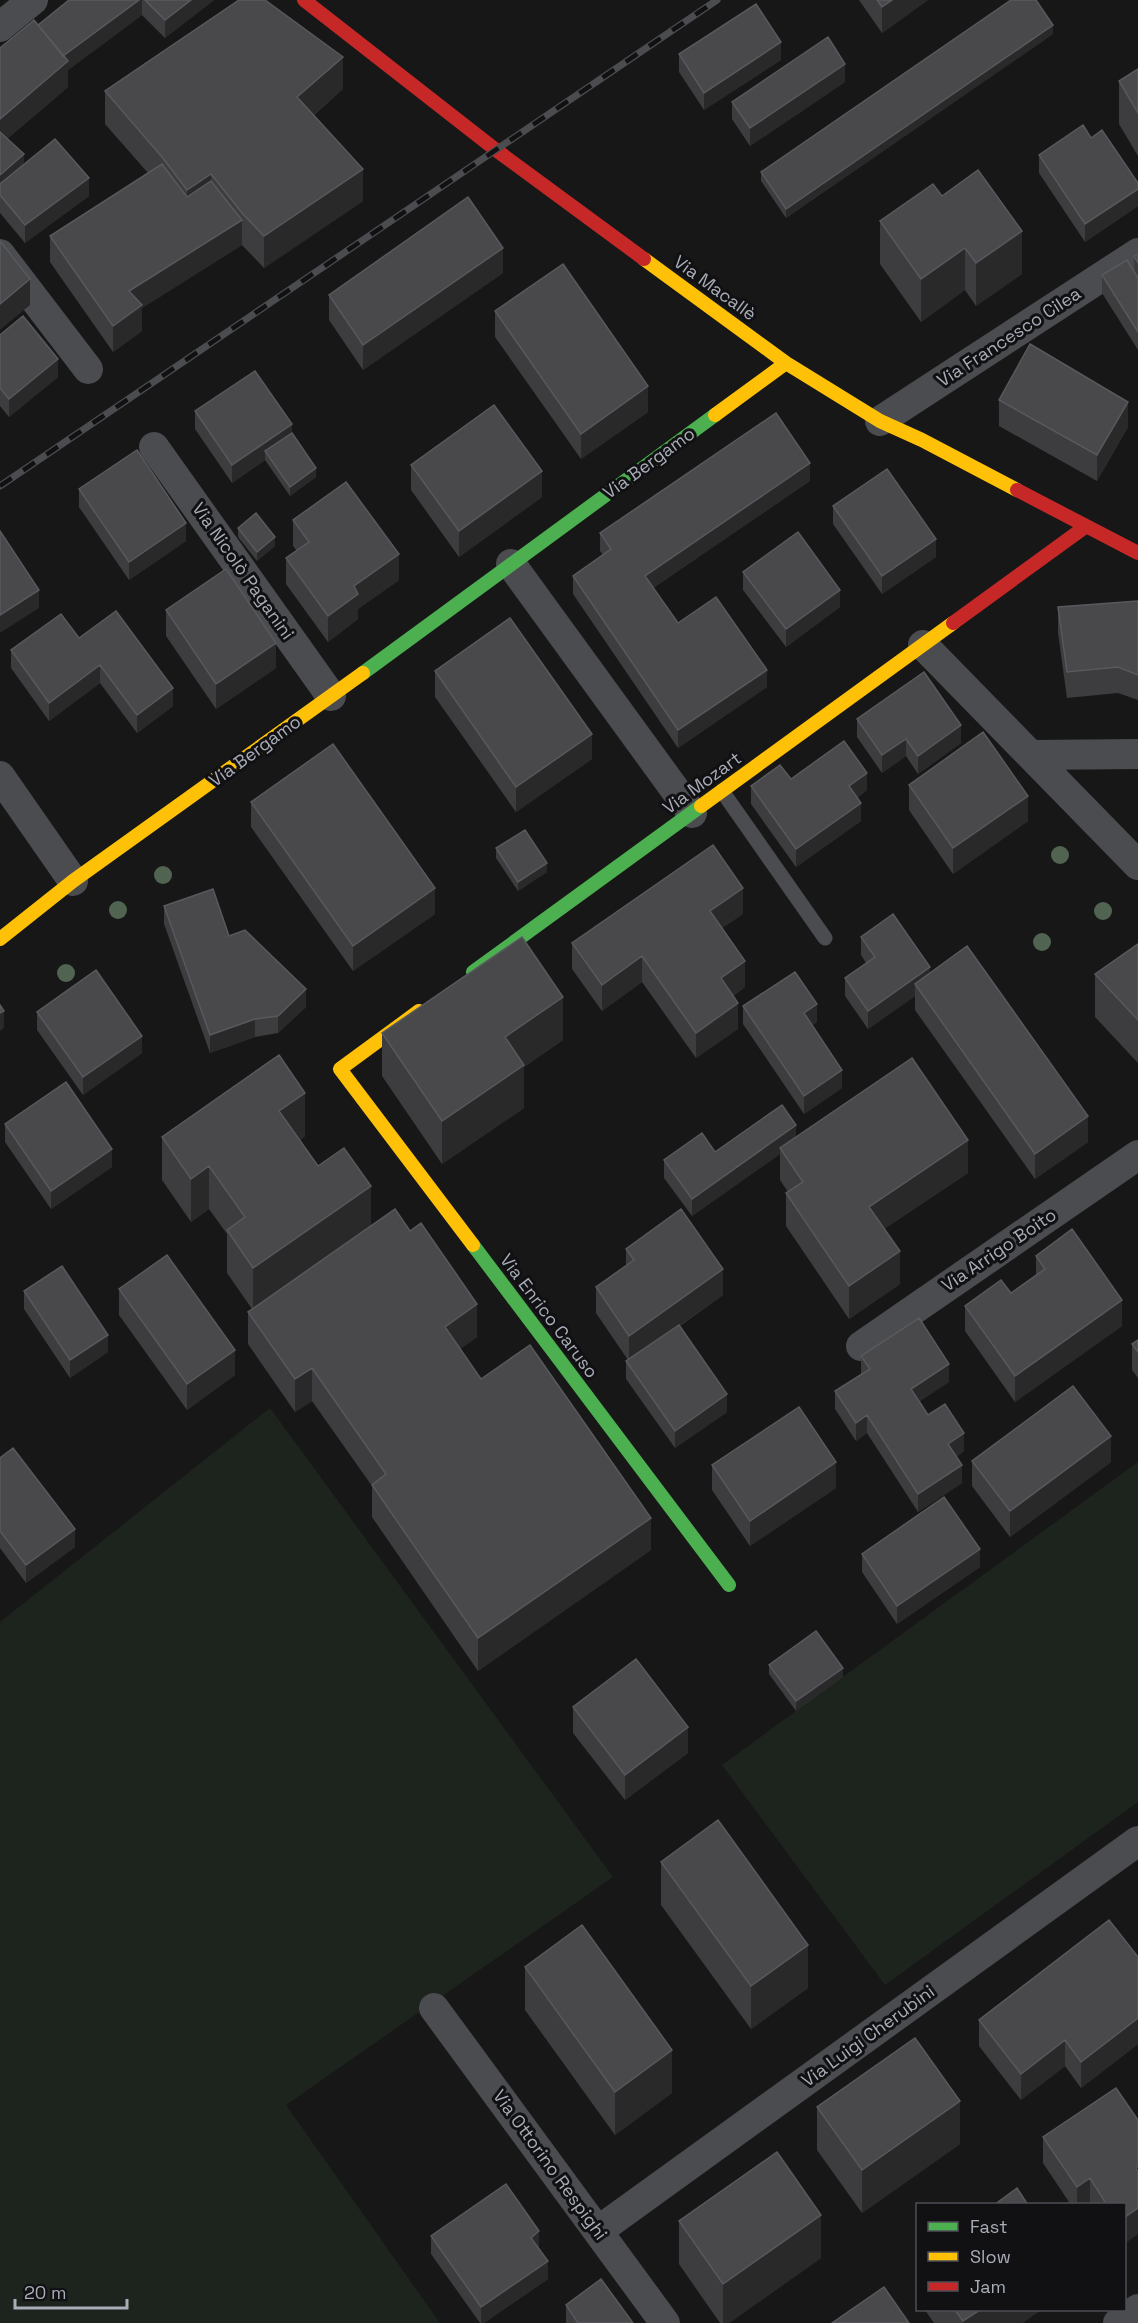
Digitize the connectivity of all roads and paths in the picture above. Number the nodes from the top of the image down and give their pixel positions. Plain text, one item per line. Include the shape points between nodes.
1 (33, 0) edge
2 (303, 0) edge
3 (0, 27) edge
4 (1138, 253) edge
5 (0, 254) edge
6 (786, 363) junction
7 (88, 369) dead end
8 (880, 421) junction
9 (154, 447) dead end
10 (1085, 526) junction
11 (1138, 553) edge
12 (512, 564) junction
13 (923, 645) junction
14 (332, 696) junction
15 (1138, 754) edge
16 (1032, 755) junction
17 (0, 776) edge
18 (722, 791) junction
19 (692, 813) junction
20 (1138, 865) edge
21 (73, 881) junction
22 (825, 938) dead end
23 (0, 939) edge
24 (464, 979) edge
25 (435, 999) edge
26 (1138, 1155) edge
27 (861, 1346) dead end
28 (729, 1586) dead end
29 (1138, 1841) edge
30 (435, 2008) dead end
31 (598, 2231) junction
32 (1138, 2309) edge
33 (665, 2323) edge
34 (1118, 2323) edge

1 - 3 street
2 - 6 street, Via Macallè via 496,150
4 - 8 street, Via Francesco Cilea
5 - 7 street
6 - 8 street, Via Macallè
6 - 12 street, Via Bergamo
8 - 10 street, Via Macallè
9 - 14 street, Via Nicolò Paganini
10 - 11 street, Via Macallè
10 - 13 street, Via Mozart
12 - 14 street, Via Bergamo
12 - 19 street
13 - 16 street
13 - 18 street, Via Mozart
14 - 21 street, Via Bergamo
15 - 16 street
16 - 20 street
17 - 21 street
18 - 19 street, Via Mozart
18 - 22 lane
19 - 24 street, Via Mozart
21 - 23 street, Via Bergamo
25 - 28 street, Via Enrico Caruso via 340,1069
26 - 27 street, Via Arrigo Boito
29 - 31 street, Via Luigi Cherubini
30 - 31 street, Via Ottorino Respighi
31 - 33 street, Via Ottorino Respighi
32 - 34 street

